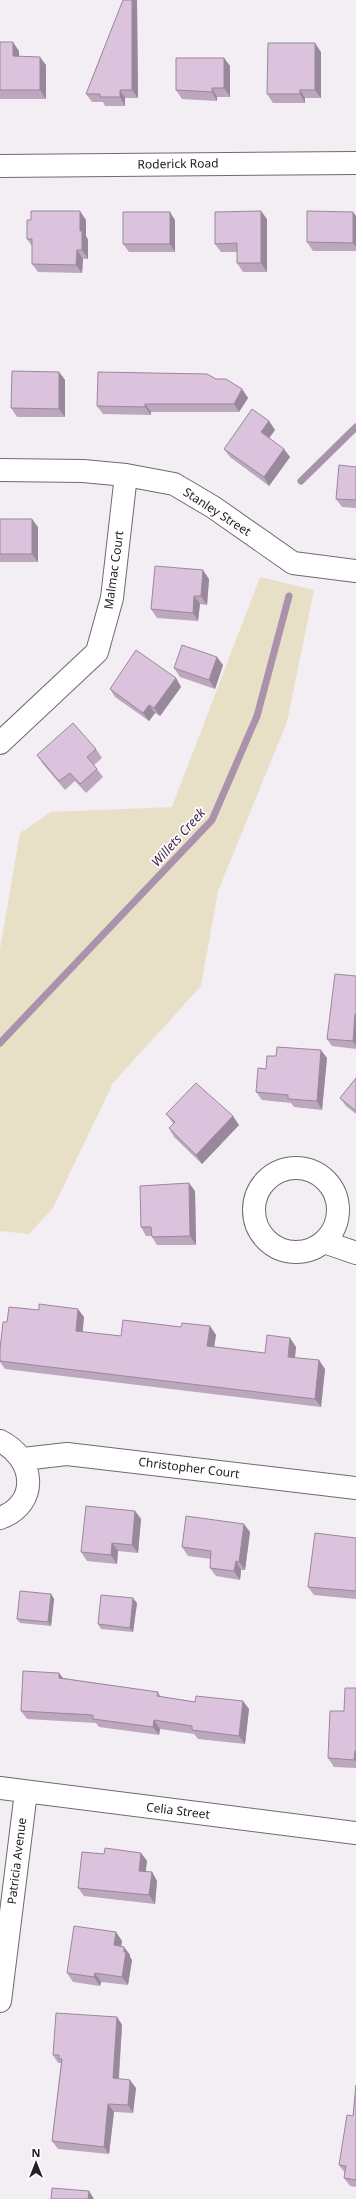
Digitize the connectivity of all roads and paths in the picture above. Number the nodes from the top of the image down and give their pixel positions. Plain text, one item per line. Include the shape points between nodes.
1 (356, 162) edge
2 (0, 166) edge
3 (0, 470) edge
4 (126, 475) junction
5 (356, 571) edge
6 (0, 742) edge
7 (324, 1242) dead end
8 (356, 1253) edge
9 (0, 1441) edge
10 (23, 1458) junction
11 (356, 1488) edge
12 (0, 1518) edge
13 (0, 1788) edge
14 (26, 1792) junction
15 (356, 1833) edge
16 (0, 2001) edge

1 - 2 street, Roderick Road
3 - 4 street, Stanley Street via 83,470
4 - 5 street, Stanley Street via 174,484 213,507 293,563
4 - 6 street, Malmac Court via 112,598 97,652
7 - 8 street
9 - 10 street via 12,1446
10 - 11 street, Christopher Court via 67,1454
10 - 12 street via 28,1473 27,1490 20,1504 8,1515
13 - 14 street, Celia Street
14 - 15 street, Celia Street
14 - 16 street, Patricia Avenue

